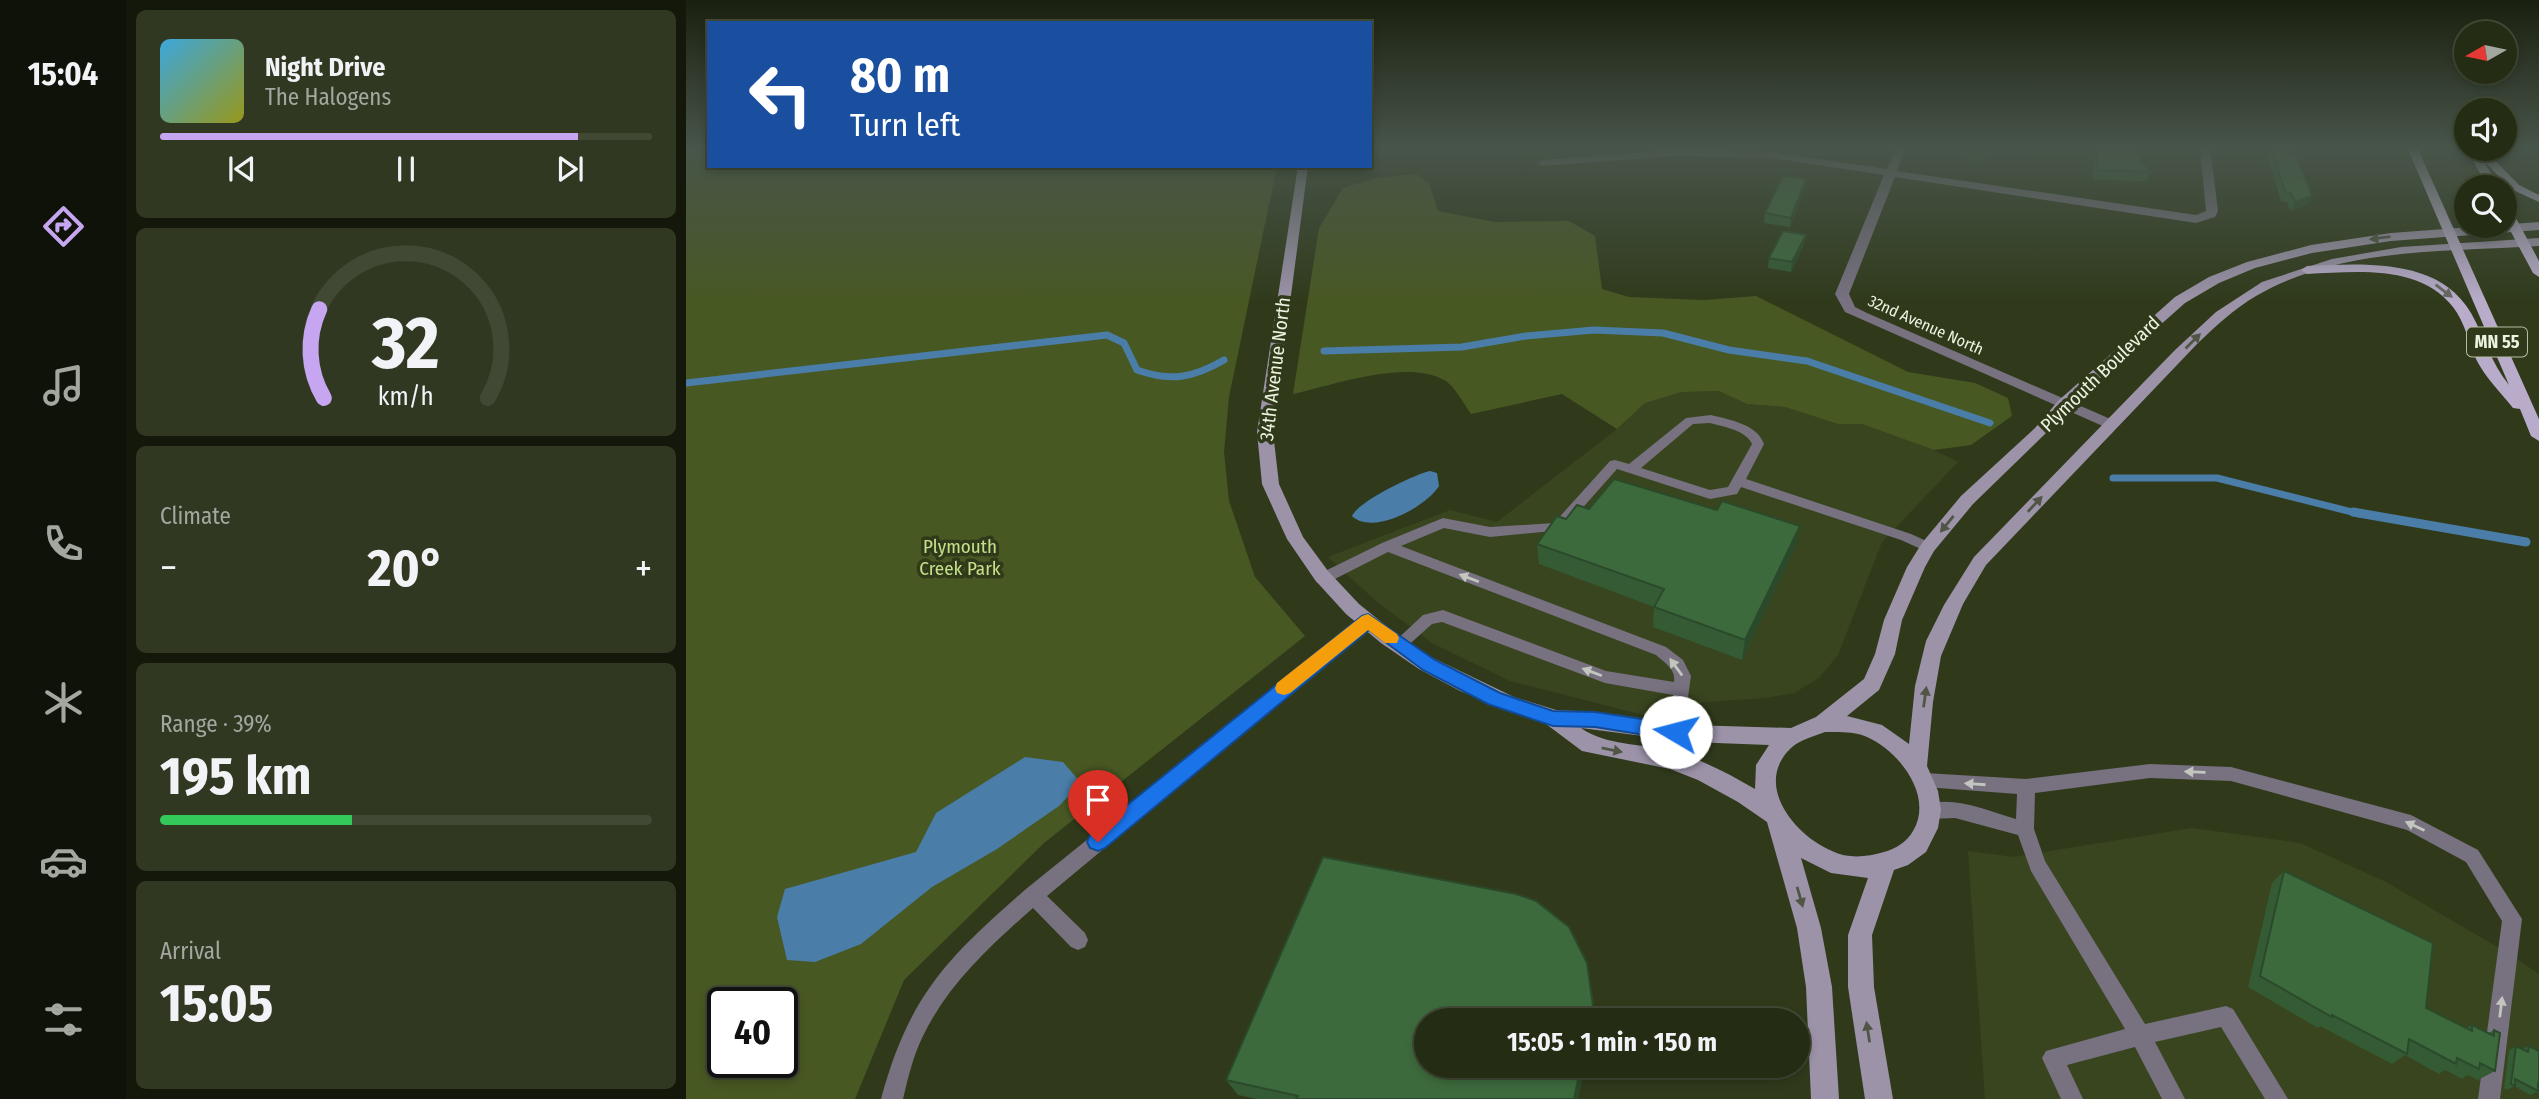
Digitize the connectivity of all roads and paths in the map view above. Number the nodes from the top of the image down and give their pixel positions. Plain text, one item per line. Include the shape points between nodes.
1 (1298, 198) edge
2 (1881, 198) edge
3 (2056, 198) edge
4 (2211, 198) edge
5 (2434, 198) edge
6 (2539, 226) edge
7 (2517, 228) edge
8 (2517, 230) edge
9 (2448, 232) junction
10 (2454, 232) edge
11 (2539, 242) edge
12 (2524, 243) junction
13 (2456, 247) junction
14 (2306, 270) junction
15 (2539, 273) edge
16 (2063, 404) junction
17 (2110, 424) junction
18 (2536, 431) edge
19 (1630, 470) junction
20 (1738, 481) junction
21 (1387, 547) junction
22 (1928, 547) junction
23 (1322, 579) junction
24 (1368, 621) junction
25 (1399, 645) junction
26 (1682, 690) junction
27 (1553, 718) junction
28 (1823, 723) junction
29 (1676, 732) junction
30 (1788, 736) junction
31 (1921, 772) junction
32 (2026, 787) junction
33 (1930, 811) junction
34 (1777, 823) junction
35 (2025, 829) junction
36 (1885, 863) junction
37 (1033, 895) junction
38 (1078, 940) dead end
39 (2140, 1035) junction
40 (892, 1099) edge
41 (1825, 1099) edge
42 (1879, 1099) edge
43 (2072, 1099) edge
44 (2174, 1099) edge
45 (2277, 1099) edge
46 (2489, 1099) edge

1 - 23 street, 34th Avenue North via 1265,444 1275,498 1288,528
2 - 16 street, 32nd Avenue North via 1842,294 1850,309
3 - 4 street via 2204,218 2211,215
5 - 9 main road, MN 55
6 - 7 street, Plymouth Boulevard
8 - 12 main road
9 - 10 street, Plymouth Boulevard
9 - 13 main road, MN 55
9 -> 16 street, Plymouth Boulevard via 2311,249 2214,280 2165,312
11 - 12 street
12 - 13 street
12 - 15 main road
13 - 14 street via 2370,255
13 - 18 main road, MN 55
17 -> 14 street via 2216,318 2253,292
14 -> 18 main road via 2386,270 2447,292 2460,306 2488,367
16 - 17 street, 32nd Avenue North
16 -> 22 street, Plymouth Boulevard via 1967,500
31 -> 17 street via 1925,694 1935,643 1964,585 1980,561
19 - 20 lane via 1710,495 1732,491
19 - 20 lane via 1690,421 1711,419 1755,436 1758,444
19 - 21 lane via 1615,464 1558,527 1490,533 1443,523
20 - 22 lane
21 - 23 lane
26 -> 21 lane via 1683,676 1677,664 1661,650
22 - 28 street, Plymouth Boulevard via 1905,589 1872,684
23 - 24 street, 34th Avenue North
24 - 25 street, 34th Avenue North
24 - 37 lane
26 -> 25 lane via 1605,677 1443,616 1428,619
25 - 27 street, 34th Avenue North via 1470,688
26 - 29 lane
27 - 29 street, 34th Avenue North via 1595,719
27 -> 34 street, 34th Avenue North via 1588,745 1671,761 1706,773 1746,795
28 - 30 street
28 - 31 street via 1849,723 1875,731 1898,745
29 - 30 street, 34th Avenue North
30 - 34 street via 1772,754 1765,772 1765,793
32 -> 31 lane
31 - 33 street
32 - 35 lane
46 -> 32 lane via 2512,919 2472,856 2411,823 2231,774 2150,771
33 - 35 lane via 1955,810
33 - 36 street via 1922,837 1913,848
34 - 36 street via 1807,851 1833,863 1860,867
34 -> 41 street via 1809,928 1819,987
35 - 39 lane via 2037,865
42 -> 36 street via 1861,987 1860,935
37 - 38 lane
37 - 40 lane via 971,949 936,990 911,1034
39 - 43 lane via 2053,1058
39 - 44 lane
39 - 45 lane via 2226,1016

